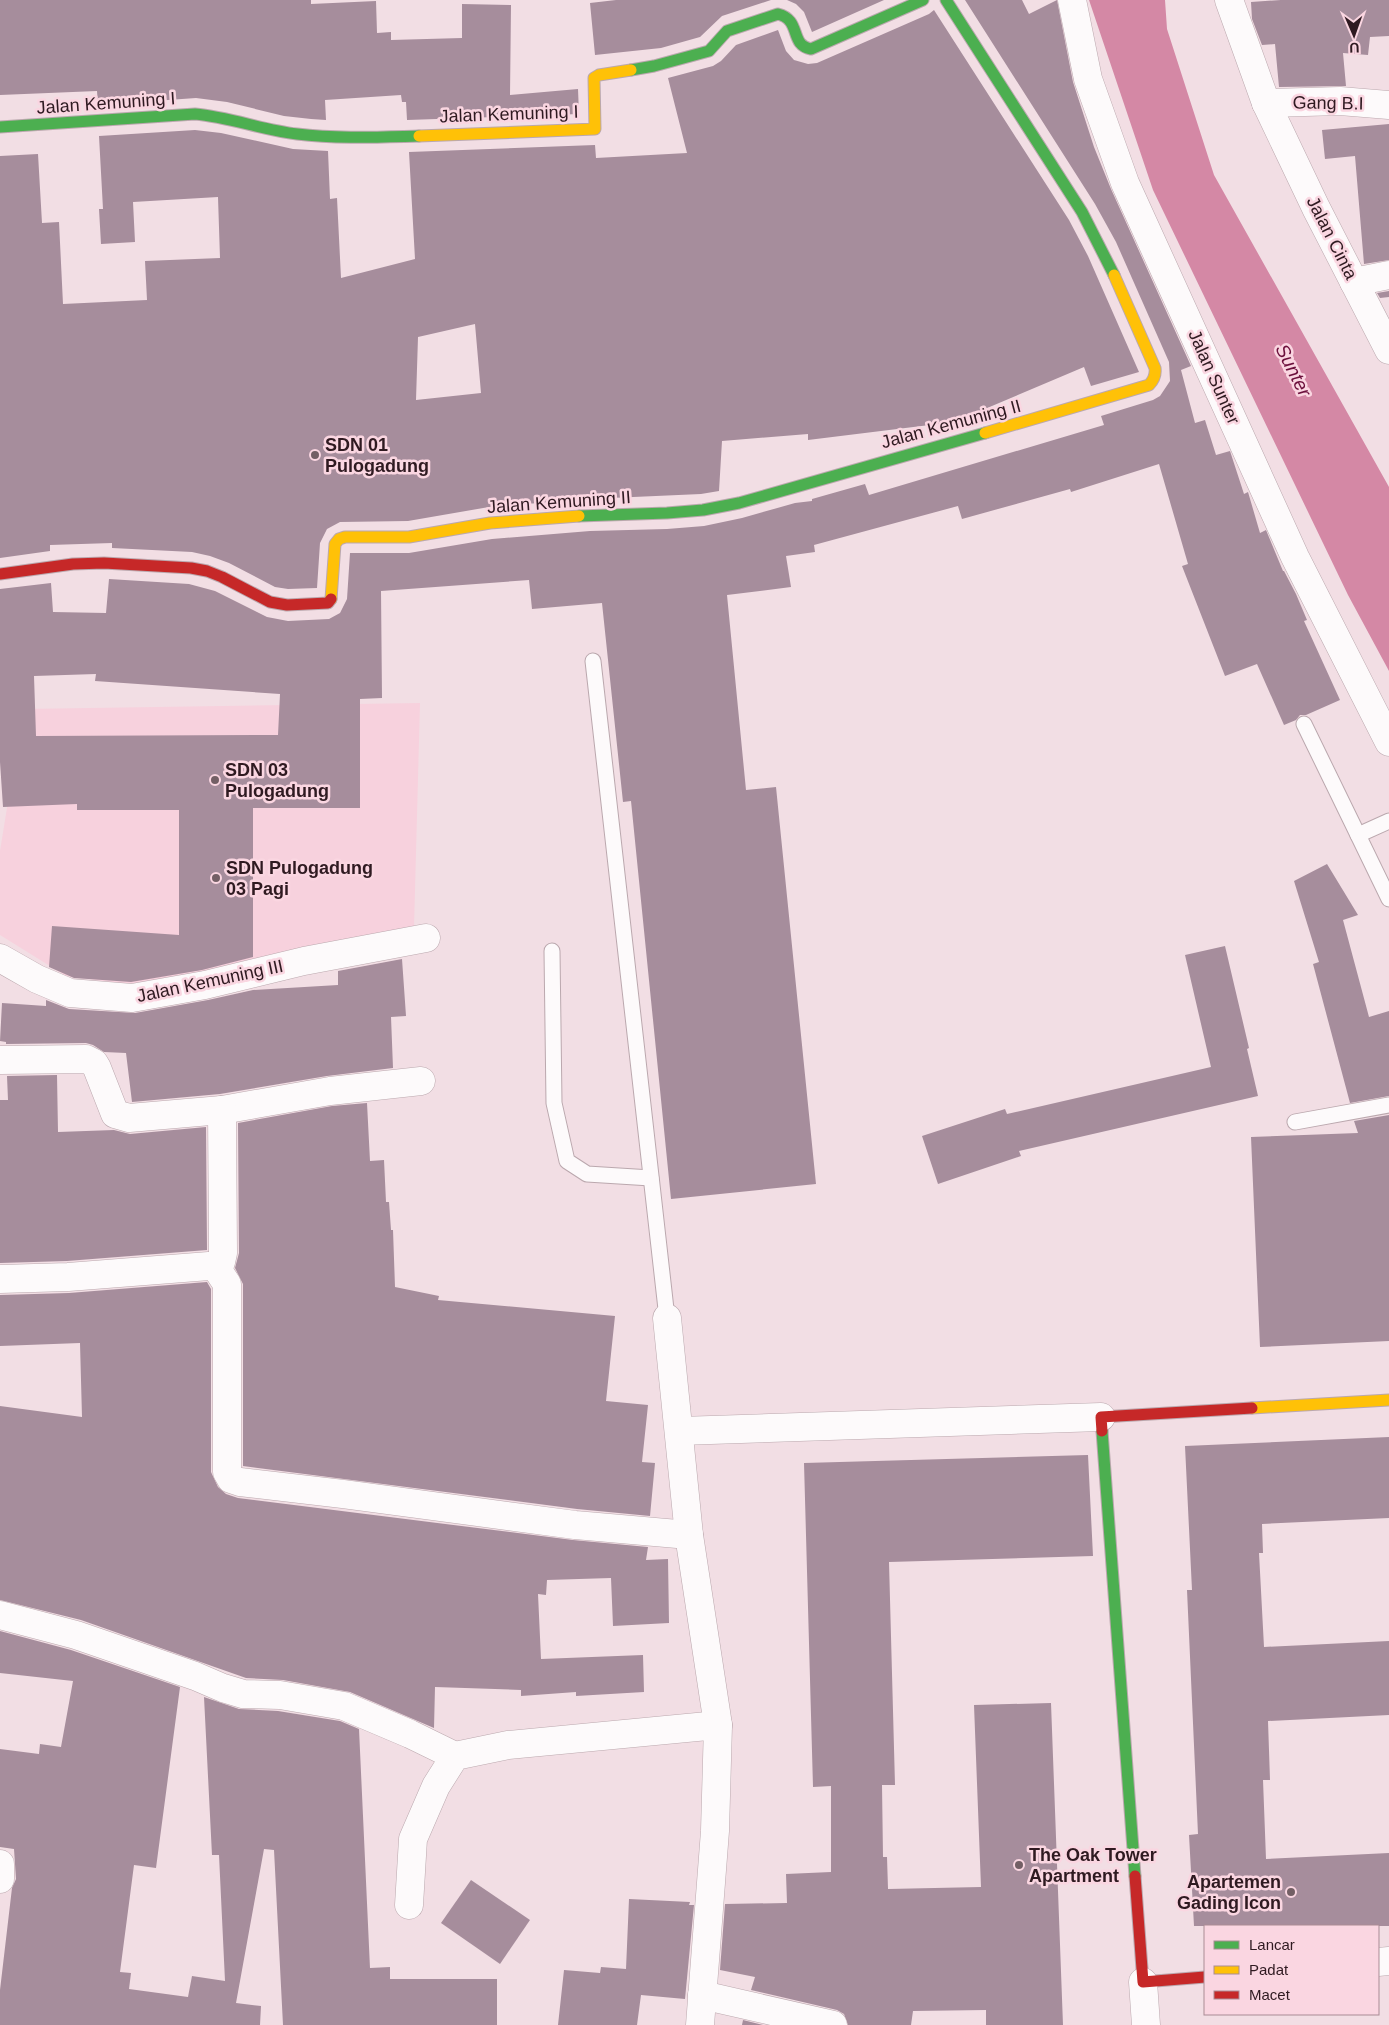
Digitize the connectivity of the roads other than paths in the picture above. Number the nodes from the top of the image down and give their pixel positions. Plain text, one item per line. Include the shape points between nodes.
1 (924, 0) edge
2 (946, 0) edge
3 (1072, 0) edge
4 (1229, 0) edge
5 (1389, 105) edge
6 (1272, 114) junction
7 (0, 127) edge
8 (1389, 275) edge
9 (1354, 282) junction
10 (1389, 350) edge
11 (0, 574) edge
12 (593, 661) dead end
13 (1304, 724) dead end
14 (1389, 742) edge
15 (1389, 821) edge
16 (1358, 835) junction
17 (1389, 899) edge
18 (426, 938) dead end
19 (552, 950) dead end
20 (0, 958) edge
21 (0, 1060) edge
22 (421, 1081) dead end
23 (1389, 1105) edge
24 (222, 1110) junction
25 (1295, 1122) dead end
26 (651, 1178) junction
27 (217, 1269) junction
28 (0, 1279) edge
29 (667, 1318) joint
30 (1389, 1400) edge
31 (1101, 1417) junction
32 (680, 1431) junction
33 (689, 1535) junction
34 (0, 1615) edge
35 (718, 1726) junction
36 (455, 1756) junction
37 (0, 1864) edge
38 (0, 1879) edge
39 (409, 1905) dead end
40 (1204, 1977) edge
41 (1143, 1982) junction
42 (702, 1994) junction
43 (700, 2025) edge
44 (833, 2025) edge
45 (1146, 2025) edge

1 - 7 street, Jalan Kemuning I via 811,49 800,46 791,18 778,14 727,31 709,51 654,66 598,75 593,83 595,128 450,135 310,135 195,114
2 - 11 street, Jalan Kemuning II via 1082,212 1102,249 1155,368 1156,375 1149,384 991,432 739,503 703,510 490,523 409,537 345,537 335,544 332,598 328,603 287,605 270,602 222,577 191,568 72,564
3 - 14 street, Jalan Sunter via 1088,79 1126,183 1295,557
4 - 6 street, Jalan Cinta
5 - 6 street, Gang B.I via 1340,101
6 - 9 street, Jalan Cinta
8 - 9 street
9 - 10 street, Jalan Cinta
12 - 26 lane
13 - 16 lane
15 - 16 lane
16 - 17 lane
18 - 20 street, Jalan Kemuning III via 132,998 70,993
19 - 26 lane via 554,1103 567,1161 586,1174
21 - 24 street via 86,1059 97,1068 115,1114 129,1118
22 - 24 street via 330,1091
23 - 25 lane
24 - 27 street via 224,1253
26 - 29 lane
27 - 28 street via 209,1266
27 - 33 street via 227,1284 227,1472 231,1479 574,1525
29 - 32 street
30 - 31 street
31 - 32 street
31 - 41 street
32 - 33 street
33 - 35 street
34 - 36 street via 76,1635 236,1692 280,1695 344,1706
35 - 36 street via 508,1745
35 - 42 street via 715,1831
36 - 39 street via 436,1786 413,1839
37 - 38 street
40 - 41 street
41 - 45 street
42 - 43 street
42 - 44 street

